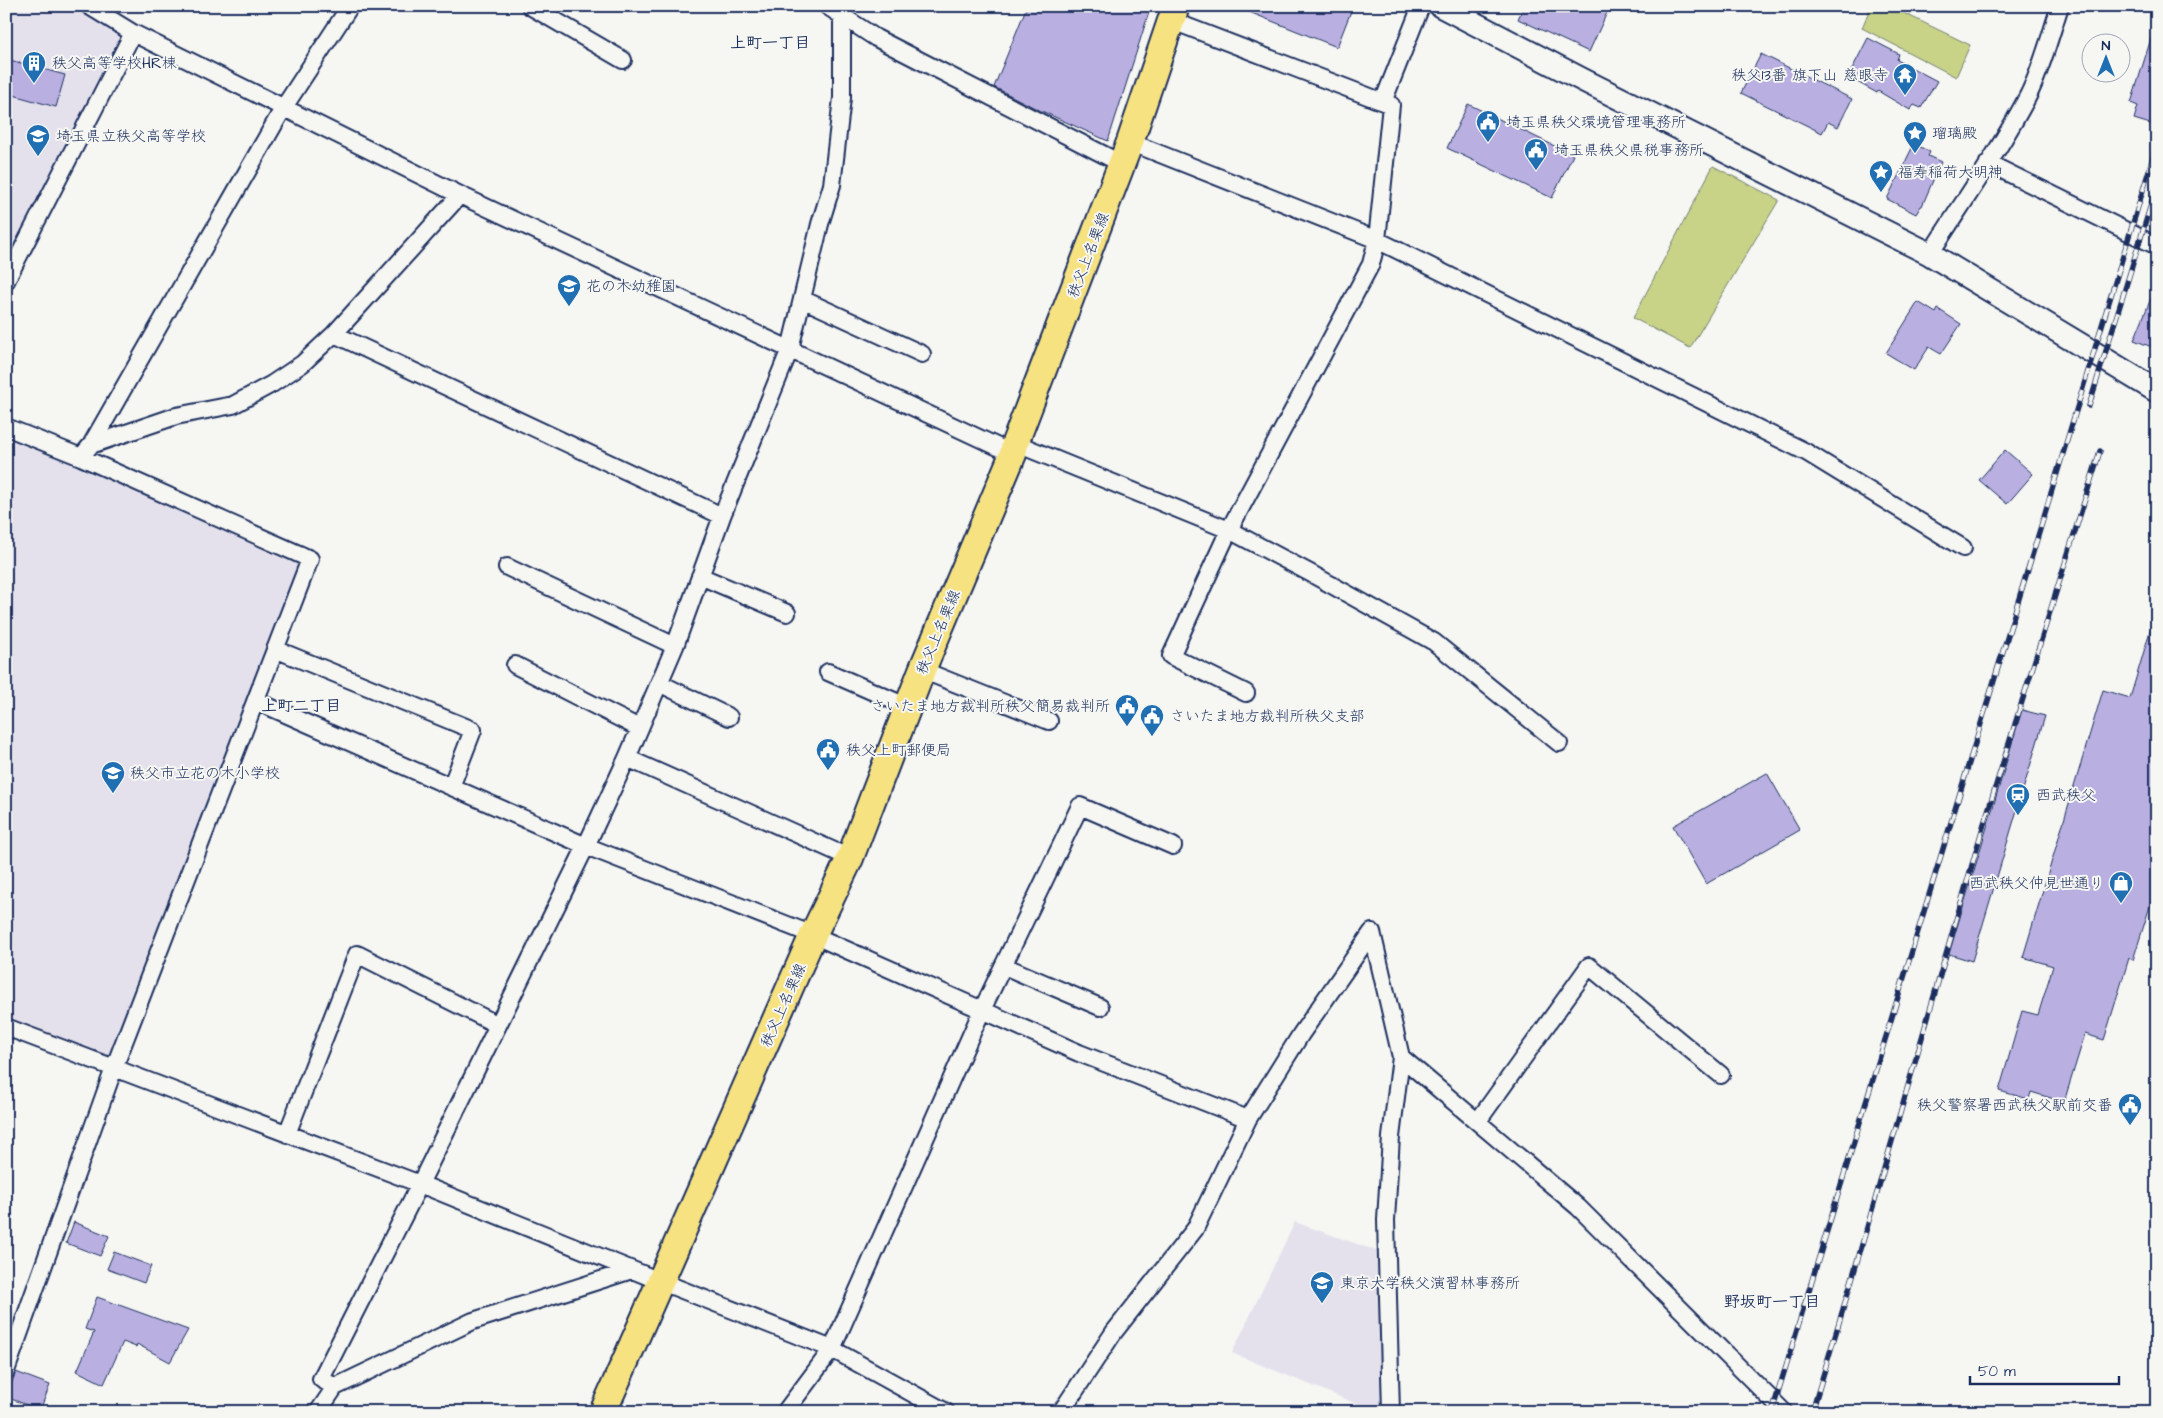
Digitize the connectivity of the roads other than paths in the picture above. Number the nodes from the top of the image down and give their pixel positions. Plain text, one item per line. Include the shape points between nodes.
1 (350, 6) edge
2 (530, 6) edge
3 (827, 6) edge
4 (1421, 6) edge
5 (1441, 6) edge
6 (2060, 6) edge
7 (95, 8) edge
8 (842, 10) edge
9 (1173, 13) edge
10 (133, 33) junction
11 (623, 60) dead end
12 (1383, 102) junction
13 (284, 107) junction
14 (1126, 153) junction
15 (1988, 163) junction
16 (460, 195) junction
17 (1377, 240) junction
18 (2157, 246) edge
19 (1930, 254) junction
20 (6, 281) edge
21 (802, 299) junction
22 (334, 334) junction
23 (790, 349) junction
24 (922, 354) dead end
25 (2157, 391) edge
26 (6, 427) edge
27 (1014, 448) junction
28 (86, 451) junction
29 (722, 516) junction
30 (1229, 530) junction
31 (1962, 548) dead end
32 (508, 567) dead end
33 (700, 576) junction
34 (787, 613) dead end
35 (675, 646) junction
36 (275, 649) junction
37 (515, 665) dead end
38 (922, 670) junction
39 (828, 672) dead end
40 (659, 683) junction
41 (1246, 694) dead end
42 (256, 701) junction
43 (908, 707) junction
44 (729, 717) dead end
45 (1049, 721) dead end
46 (640, 728) junction
47 (1559, 742) dead end
48 (627, 758) junction
49 (451, 787) junction
50 (586, 846) junction
51 (1173, 846) dead end
52 (850, 858) junction
53 (814, 935) junction
54 (1004, 966) junction
55 (1100, 1007) dead end
56 (982, 1010) junction
57 (498, 1025) junction
58 (6, 1027) edge
59 (1401, 1057) junction
60 (114, 1068) junction
61 (1721, 1075) dead end
62 (1248, 1119) junction
63 (1478, 1121) junction
64 (287, 1134) junction
65 (420, 1184) junction
66 (632, 1270) junction
67 (662, 1282) junction
68 (832, 1349) junction
69 (6, 1371) edge
70 (335, 1386) junction
71 (318, 1412) edge
72 (604, 1412) edge
73 (785, 1412) edge
74 (946, 1412) edge
75 (1061, 1412) edge
76 (1392, 1412) edge
77 (1784, 1412) edge

1 - 13 street
2 - 11 street
3 - 8 street
4 - 12 street
5 - 19 street
6 - 15 street via 2028,95
7 - 10 street
8 - 14 street via 876,38
8 - 21 street via 842,98 832,185
9 - 12 street
9 - 14 main road, 秩父上名栗線
10 - 13 street
10 - 20 street
12 - 17 street via 1391,105
13 - 16 street
13 - 28 street
14 - 17 street
14 - 27 main road, 秩父上名栗線
15 - 18 street
15 - 19 street
16 - 22 street
16 - 23 street
17 - 30 street via 1371,264
17 - 31 street via 1806,452
19 - 25 street
21 - 23 street
21 - 24 street
22 - 28 street via 302,364 233,405 176,416
22 - 29 street
23 - 27 street
23 - 29 street
26 - 28 street
27 - 30 street
27 - 38 main road, 秩父上名栗線
28 - 36 street via 310,559
29 - 33 street
30 - 41 street via 1171,656
30 - 47 street via 1434,642
32 - 35 street
33 - 34 street
33 - 35 street
35 - 40 street
36 - 42 street
36 - 49 street via 473,730
37 - 46 street
38 - 43 main road, 秩父上名栗線
38 - 45 street
39 - 43 street
40 - 44 street
40 - 46 street
42 - 49 street
42 - 60 street
43 - 52 main road, 秩父上名栗線
46 - 48 street
48 - 50 street
48 - 52 street
49 - 50 street
50 - 53 street
50 - 57 street
51 - 54 street via 1080,806
52 - 53 main road, 秩父上名栗線
53 - 56 street
53 - 67 main road, 秩父上名栗線
54 - 55 street
54 - 56 street
56 - 62 street via 1079,1053
56 - 68 street
57 - 64 street via 357,954
57 - 65 street
58 - 60 street
59 - 62 street via 1372,932 1301,1034
59 - 63 street
59 - 76 street via 1391,1137 1386,1220
60 - 64 street
60 - 69 street
61 - 63 street via 1589,966
62 - 75 street via 1196,1229 1114,1332
63 - 77 street via 1578,1207
64 - 65 street
65 - 66 street
65 - 70 street via 321,1379
66 - 67 street
66 - 70 street via 474,1321
67 - 68 street
67 - 72 main road, 秩父上名栗線
68 - 73 street
68 - 74 street
70 - 71 street

